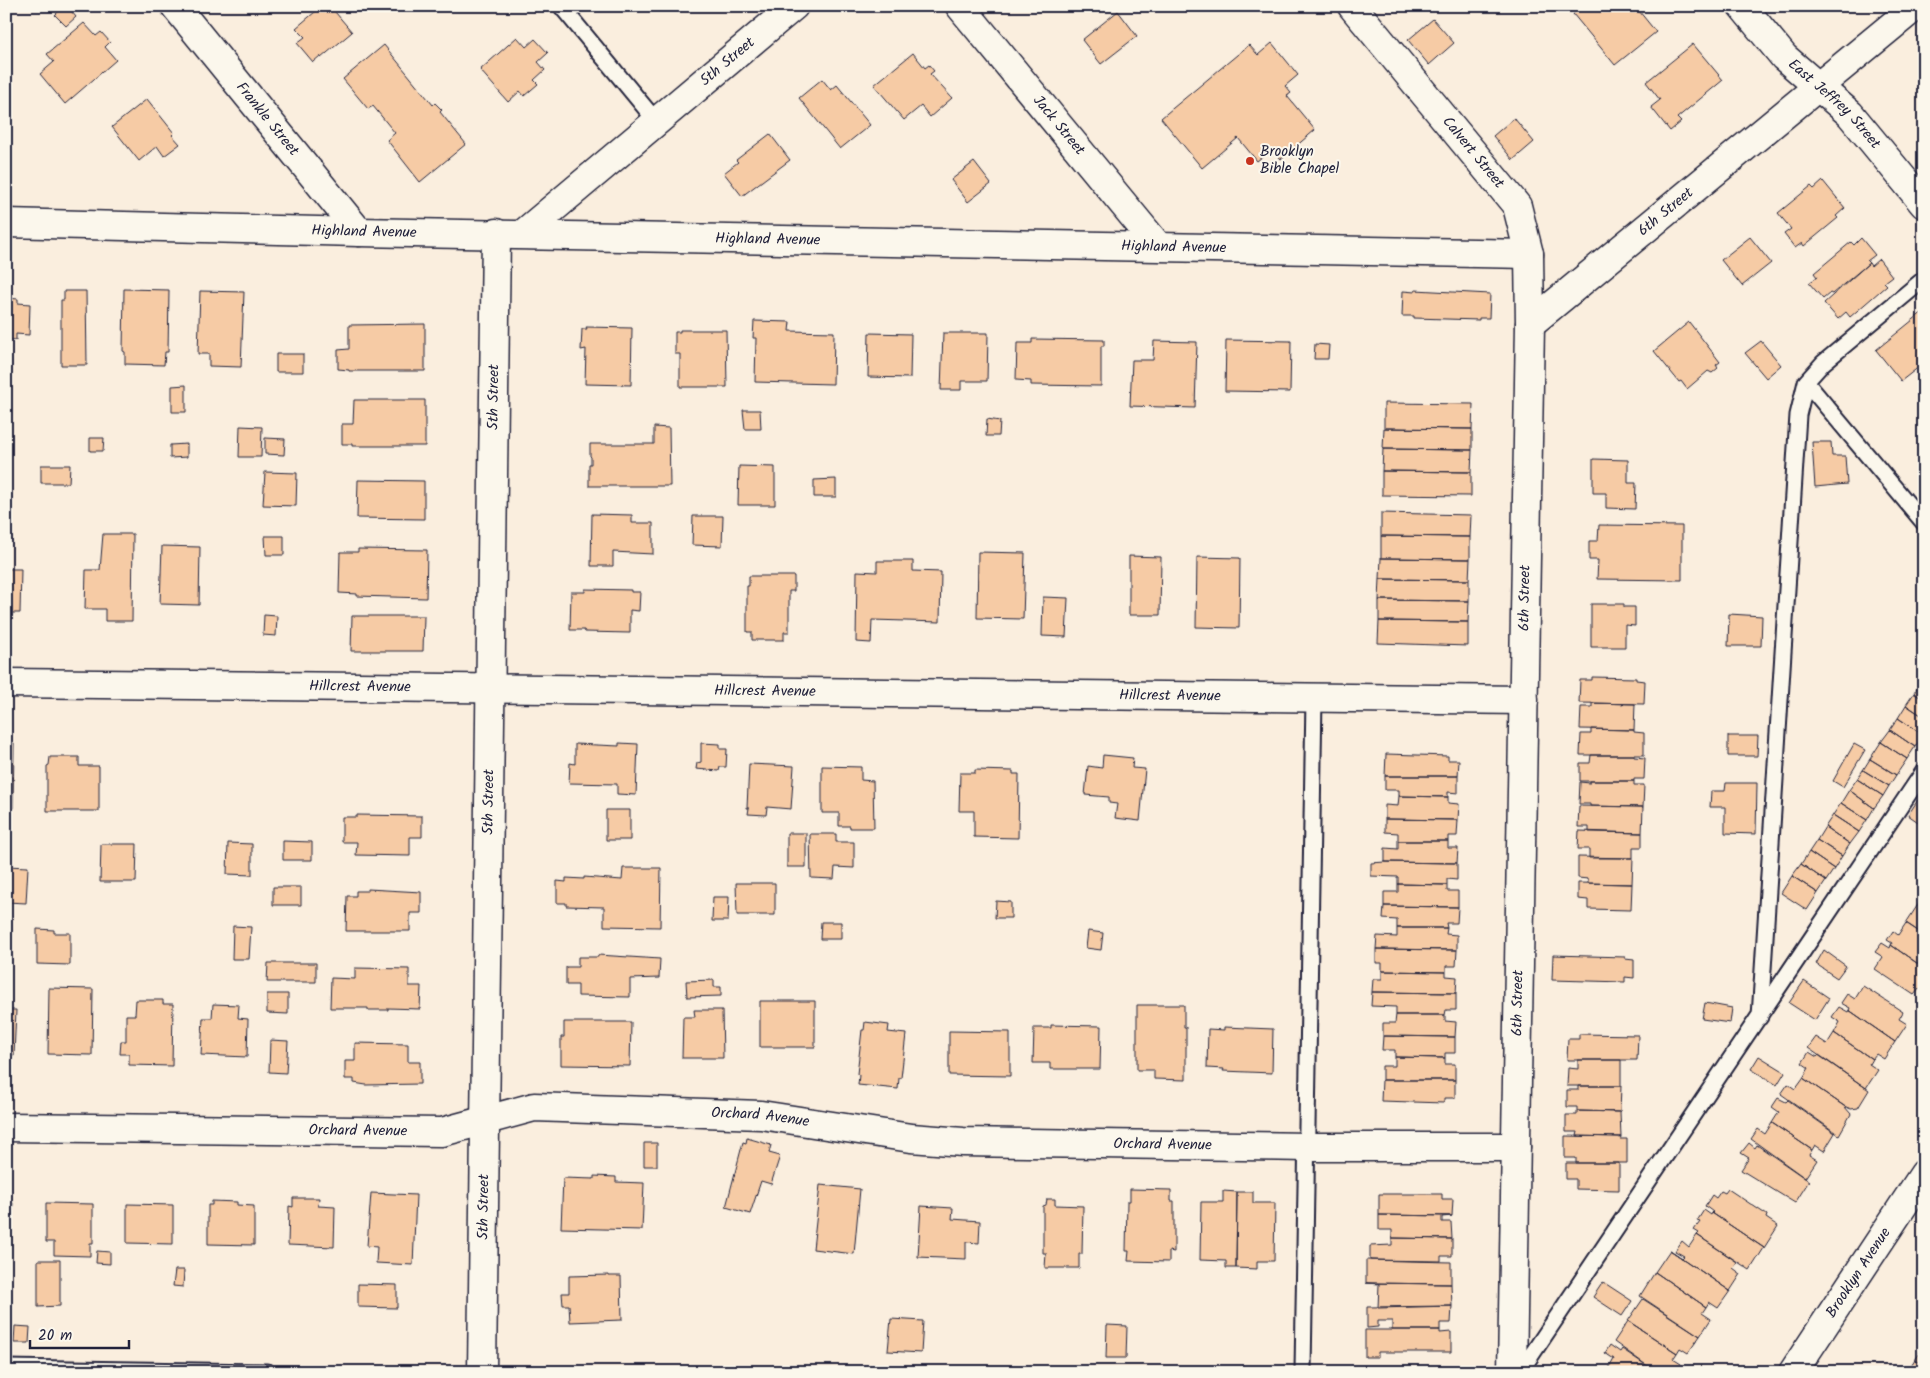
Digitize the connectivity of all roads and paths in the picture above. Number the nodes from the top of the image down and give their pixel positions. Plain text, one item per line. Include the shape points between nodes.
1 (175, 6) edge
2 (561, 6) edge
3 (794, 6) edge
4 (960, 6) edge
5 (1352, 6) edge
6 (1742, 6) edge
7 (1916, 6) edge
8 (1818, 86) junction
9 (656, 121) junction
10 (1924, 204) edge
11 (6, 223) edge
12 (359, 232) junction
13 (496, 233) junction
14 (524, 234) junction
15 (1158, 246) junction
16 (1529, 254) junction
17 (1924, 279) edge
18 (1530, 324) junction
19 (1806, 382) junction
20 (1924, 523) edge
21 (6, 683) edge
22 (491, 689) junction
23 (1314, 698) junction
24 (1524, 700) junction
25 (1924, 771) edge
26 (1760, 1017) junction
27 (485, 1119) junction
28 (6, 1127) edge
29 (1308, 1147) junction
30 (1516, 1147) junction
31 (1924, 1174) edge
32 (6, 1368) edge
33 (1303, 1370) dead end
34 (267, 1372) edge
35 (482, 1372) edge
36 (1512, 1372) edge
37 (1520, 1372) edge
38 (1793, 1372) edge

1 - 12 street, Frankle Street
2 - 9 lane
3 - 9 street, 5th Street
4 - 15 street, Jack Street
5 - 16 street, Calvert Street via 1517,206
6 - 8 street, East Jeffrey Street via 1784,57
7 - 8 street, 6th Street
8 - 10 street, East Jeffrey Street via 1850,114
8 - 18 street, 6th Street
9 - 14 street, 5th Street
11 - 12 street, Highland Avenue
12 - 13 street, Highland Avenue
13 - 14 street, Highland Avenue
13 - 22 street, 5th Street
14 - 15 street, Highland Avenue
15 - 16 street, Highland Avenue
16 - 18 street, Calvert Street
17 - 19 lane via 1823,363
18 - 24 street, 6th Street
19 - 20 lane
19 - 26 lane via 1798,415
21 - 22 street, Hillcrest Avenue
22 - 23 street, Hillcrest Avenue
22 - 27 street, 5th Street
23 - 24 street, Hillcrest Avenue
23 - 29 lane
24 - 30 street, 6th Street
25 - 26 lane
26 - 37 lane
27 - 28 street, Orchard Avenue via 442,1132
27 - 29 street, Orchard Avenue via 534,1107 760,1115 911,1138 963,1142
27 - 35 street, 5th Street
29 - 30 street, Orchard Avenue
29 - 33 lane
30 - 36 street, 6th Street
31 - 38 street, Brooklyn Avenue
32 - 34 lane

